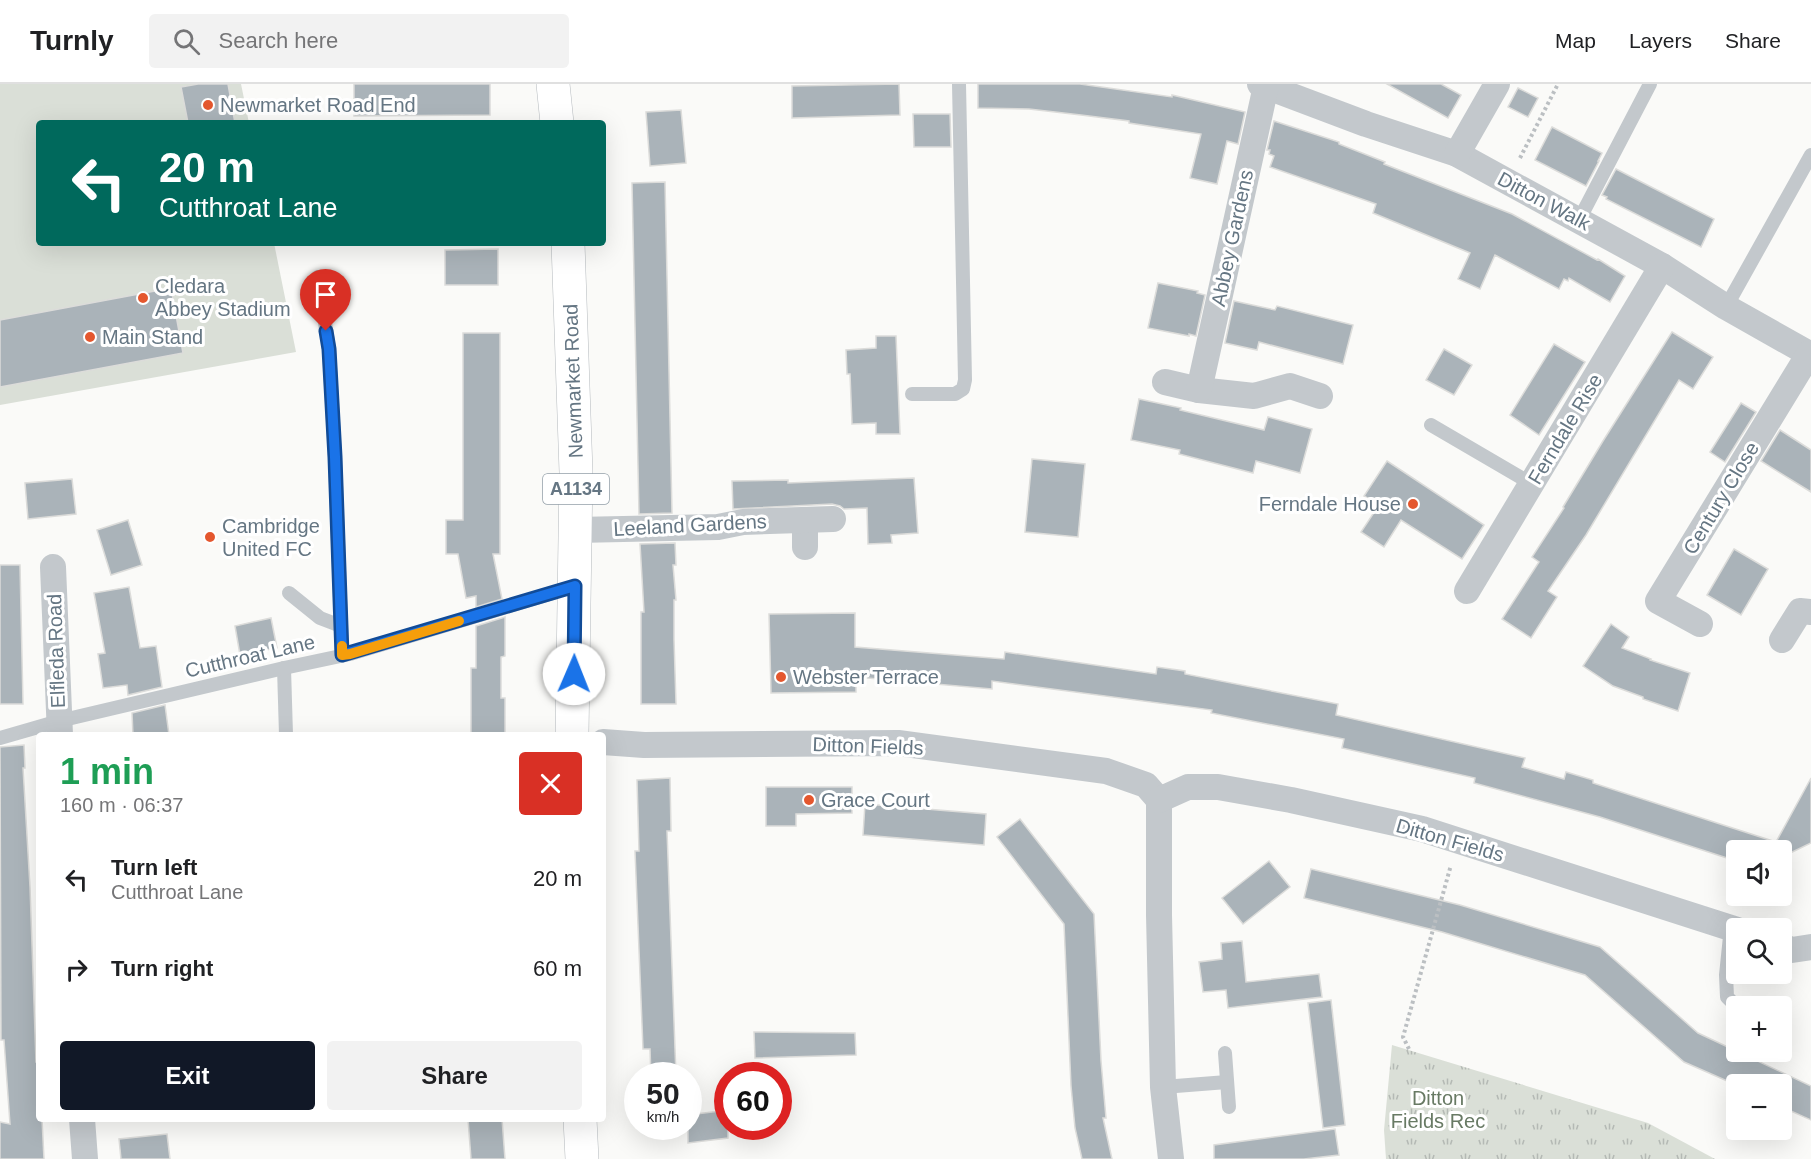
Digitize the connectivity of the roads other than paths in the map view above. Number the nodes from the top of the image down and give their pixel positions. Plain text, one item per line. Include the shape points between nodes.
1 (553, 84) edge
2 (959, 84) edge
3 (1497, 84) edge
4 (1650, 84) edge
5 (1263, 85) edge
6 (557, 120) edge
7 (1457, 154) junction
8 (1811, 155) edge
9 (1580, 220) junction
10 (568, 246) edge
11 (1662, 266) junction
12 (318, 278) dead end
13 (1726, 307) junction
14 (1810, 355) edge
15 (1165, 382) dead end
16 (1199, 390) junction
17 (912, 394) dead end
18 (1320, 396) dead end
19 (1431, 425) dead end
20 (1532, 484) junction
21 (833, 519) dead end
22 (805, 520) junction
23 (576, 530) junction
24 (805, 547) dead end
25 (53, 567) dead end
26 (575, 586) junction
27 (1467, 591) dead end
28 (289, 592) dead end
29 (1811, 612) edge
30 (1700, 624) dead end
31 (341, 626) junction
32 (1782, 640) dead end
33 (342, 655) junction
34 (284, 668) junction
35 (60, 728) edge
36 (286, 732) edge
37 (572, 732) edge
38 (0, 738) edge
39 (606, 742) edge
40 (1159, 800) junction
41 (1726, 925) edge
42 (1811, 947) edge
43 (1792, 950) edge
44 (1225, 1053) dead end
45 (1227, 1082) junction
46 (1162, 1087) junction
47 (1229, 1107) dead end
48 (82, 1122) edge
49 (580, 1122) edge
50 (85, 1159) edge
51 (582, 1159) edge
52 (1171, 1159) edge

1 - 6 main road
2 - 17 lane via 965,380 963,389 956,394
3 - 7 street
4 - 9 lane
5 - 7 street, Ditton Walk
5 - 16 street, Abbey Gardens
7 - 9 street, Ditton Walk
8 - 13 lane
9 - 11 street, Ditton Walk
10 - 23 main road, Newmarket Road / A1134
11 - 13 street, Ditton Walk
11 - 20 street, Ferndale Rise
12 - 31 lane via 330,360
13 - 14 street, Ditton Walk
14 - 30 street, Century Close via 1658,601
15 - 16 street
16 - 18 street via 1254,396 1290,386
19 - 20 lane
20 - 27 street, Ferndale Rise
21 - 22 street, Leeland Gardens
22 - 23 street, Leeland Gardens via 718,527
22 - 24 street
23 - 26 main road, Newmarket Road / A1134
25 - 35 street, Elfleda Road
26 - 33 lane, Cutthroat Lane
26 - 37 main road, Newmarket Road / A1134
28 - 31 lane via 320,618
29 - 32 street via 1800,612
31 - 33 lane
33 - 34 lane, Cutthroat Lane
34 - 35 lane, Cutthroat Lane
34 - 36 lane
35 - 38 lane, Cutthroat Lane
39 - 40 street, Ditton Fields via 898,743 1106,771 1146,785
40 - 41 street, Ditton Fields via 1188,787 1218,787 1400,824
40 - 46 street
42 - 43 street
44 - 45 lane
45 - 46 lane
45 - 47 lane
46 - 52 street
48 - 50 street
49 - 51 main road

